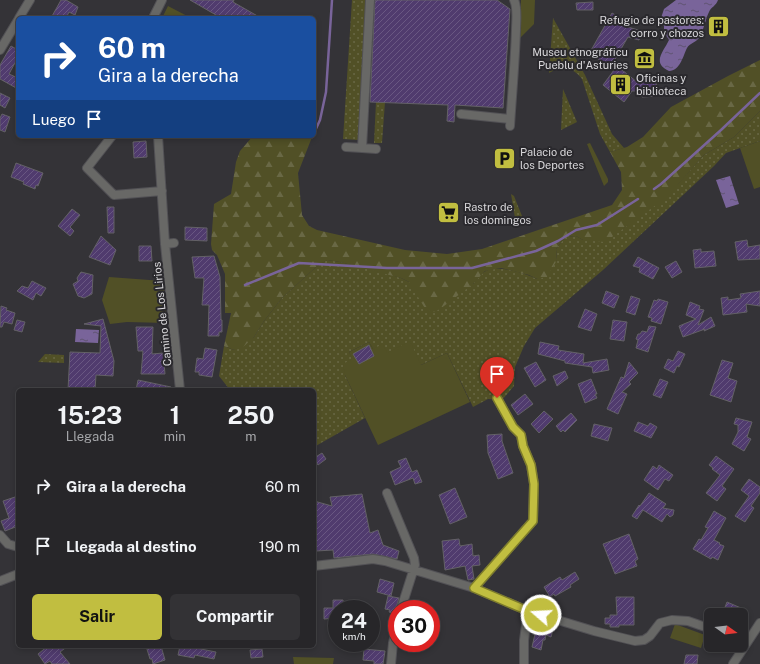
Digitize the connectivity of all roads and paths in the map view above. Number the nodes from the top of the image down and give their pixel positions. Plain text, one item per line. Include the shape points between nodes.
1 (30, 0) edge
2 (162, 0) edge
3 (370, 0) edge
4 (514, 0) edge
5 (21, 16) edge
6 (154, 16) edge
7 (16, 24) edge
8 (0, 50) edge
9 (461, 114) dead end
10 (110, 138) edge
11 (158, 138) edge
12 (346, 147) dead end
13 (362, 148) junction
14 (376, 149) dead end
15 (162, 191) junction
16 (180, 388) edge
17 (497, 398) dead end
18 (387, 493) dead end
19 (0, 535) edge
20 (16, 546) edge
21 (316, 566) edge
22 (413, 570) junction
23 (16, 575) edge
24 (0, 580) edge
25 (474, 588) junction
26 (404, 600) edge
27 (528, 611) junction
28 (760, 623) edge
29 (704, 627) edge
30 (750, 638) joint
31 (392, 652) edge
32 (391, 664) edge
33 (524, 664) edge
34 (733, 664) edge

1 - 5 street
2 - 6 street
3 - 13 street
4 - 9 street via 516,51 510,122
7 - 8 street
10 - 15 street via 87,168 114,195
11 - 15 street, Camino de Los Lirios
12 - 13 street
13 - 14 street
15 - 16 street, Camino de Los Lirios via 170,244
17 - 25 street via 513,427 521,435 531,465 534,484 533,521
18 - 22 street via 414,558
19 - 20 street via 8,544
21 - 22 street via 373,559
22 - 25 street
22 - 26 street
23 - 24 street
25 - 27 street
27 - 29 street via 635,641 644,640 660,623 672,620 688,621
27 - 33 street
28 - 30 street
30 - 34 street
31 - 32 street

